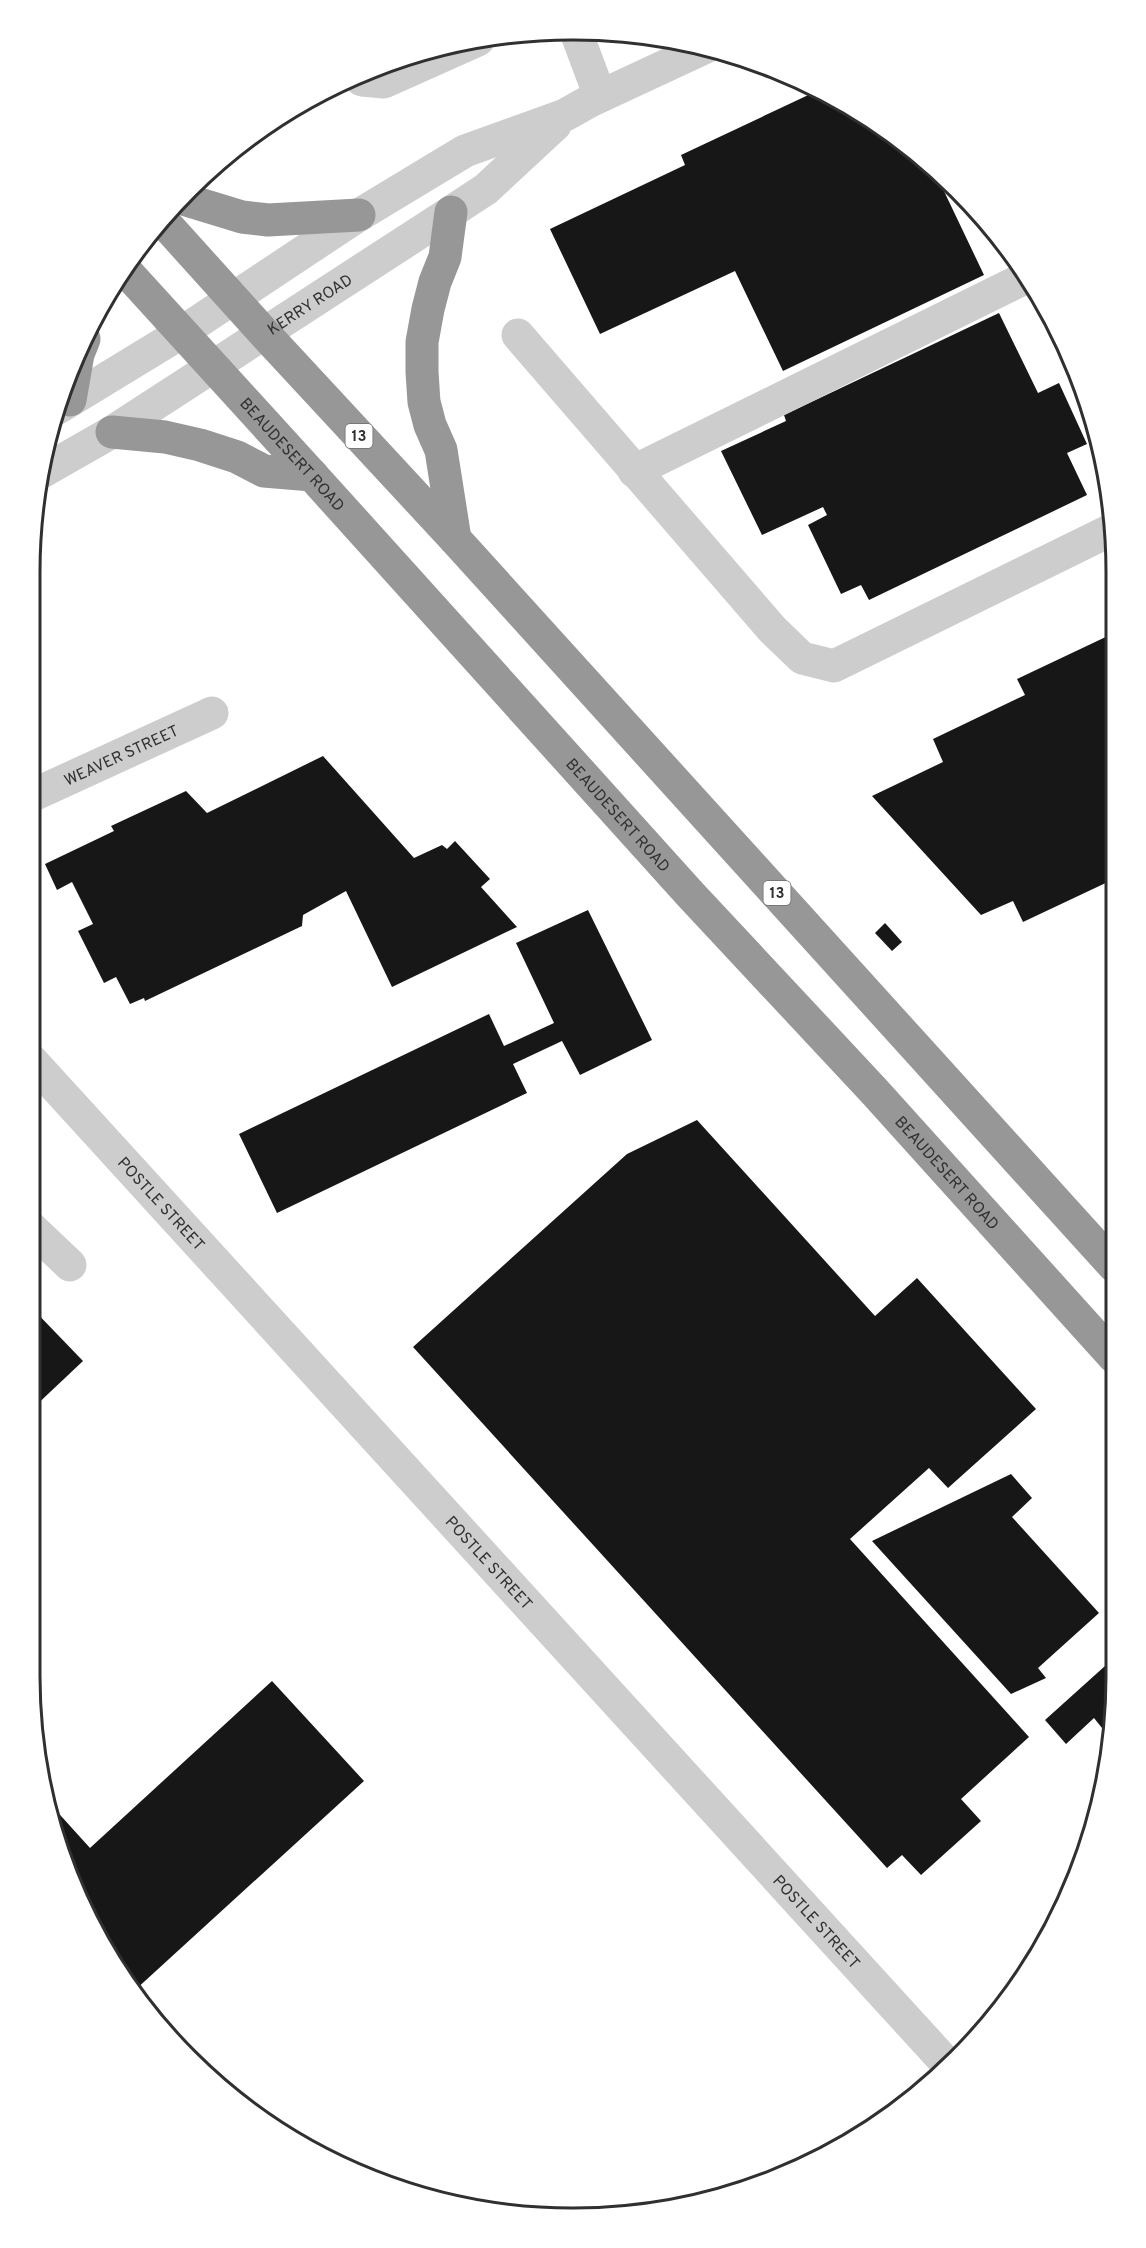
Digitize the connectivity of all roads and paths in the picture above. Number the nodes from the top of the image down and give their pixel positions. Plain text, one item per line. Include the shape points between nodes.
1 (579, 40) edge
2 (690, 54) edge
3 (433, 60) edge
4 (371, 80) edge
5 (600, 96) junction
6 (565, 115) junction
7 (191, 201) edge
8 (451, 212) junction
9 (358, 215) junction
10 (169, 227) edge
11 (131, 276) edge
12 (1018, 281) edge
13 (232, 298) junction
14 (181, 333) junction
15 (264, 333) junction
16 (518, 335) dead end
17 (212, 366) junction
18 (69, 401) edge
19 (112, 432) junction
20 (52, 467) edge
21 (634, 471) junction
22 (312, 475) junction
23 (1104, 534) edge
24 (455, 539) junction
25 (212, 713) dead end
26 (40, 792) edge
27 (40, 1070) edge
28 (40, 1236) edge
29 (1106, 1257) edge
30 (70, 1265) dead end
31 (1106, 1348) edge
32 (942, 2059) edge

1 - 5 street
2 - 5 street, KERRY ROAD
3 - 4 street via 384,81
5 - 6 street, KERRY ROAD
6 - 8 street, KERRY ROAD via 486,189
6 - 9 street, KERRY ROAD via 465,151
7 - 9 highway via 242,217 268,220
8 - 15 street, KERRY ROAD
8 - 24 highway via 445,257 435,282 422,342 422,372 424,402 441,450
9 - 13 street, KERRY ROAD
10 - 13 highway, 13
11 - 14 highway, BEAUDESERT ROAD
12 - 21 street
13 - 14 street, KERRY ROAD
13 - 15 highway, 13
14 - 17 highway, BEAUDESERT ROAD
14 - 18 street, KERRY ROAD
15 - 17 street, KERRY ROAD
15 - 24 highway, 13
16 - 21 street
17 - 19 street, KERRY ROAD
17 - 22 highway, BEAUDESERT ROAD
19 - 20 street, KERRY ROAD
19 - 22 highway via 165,437 237,457 264,471
21 - 23 street via 772,629 802,658 834,666
22 - 31 highway, BEAUDESERT ROAD via 674,878 874,1091
24 - 29 highway, 13
25 - 26 street, WEAVER STREET
27 - 32 street, POSTLE STREET
28 - 30 street

